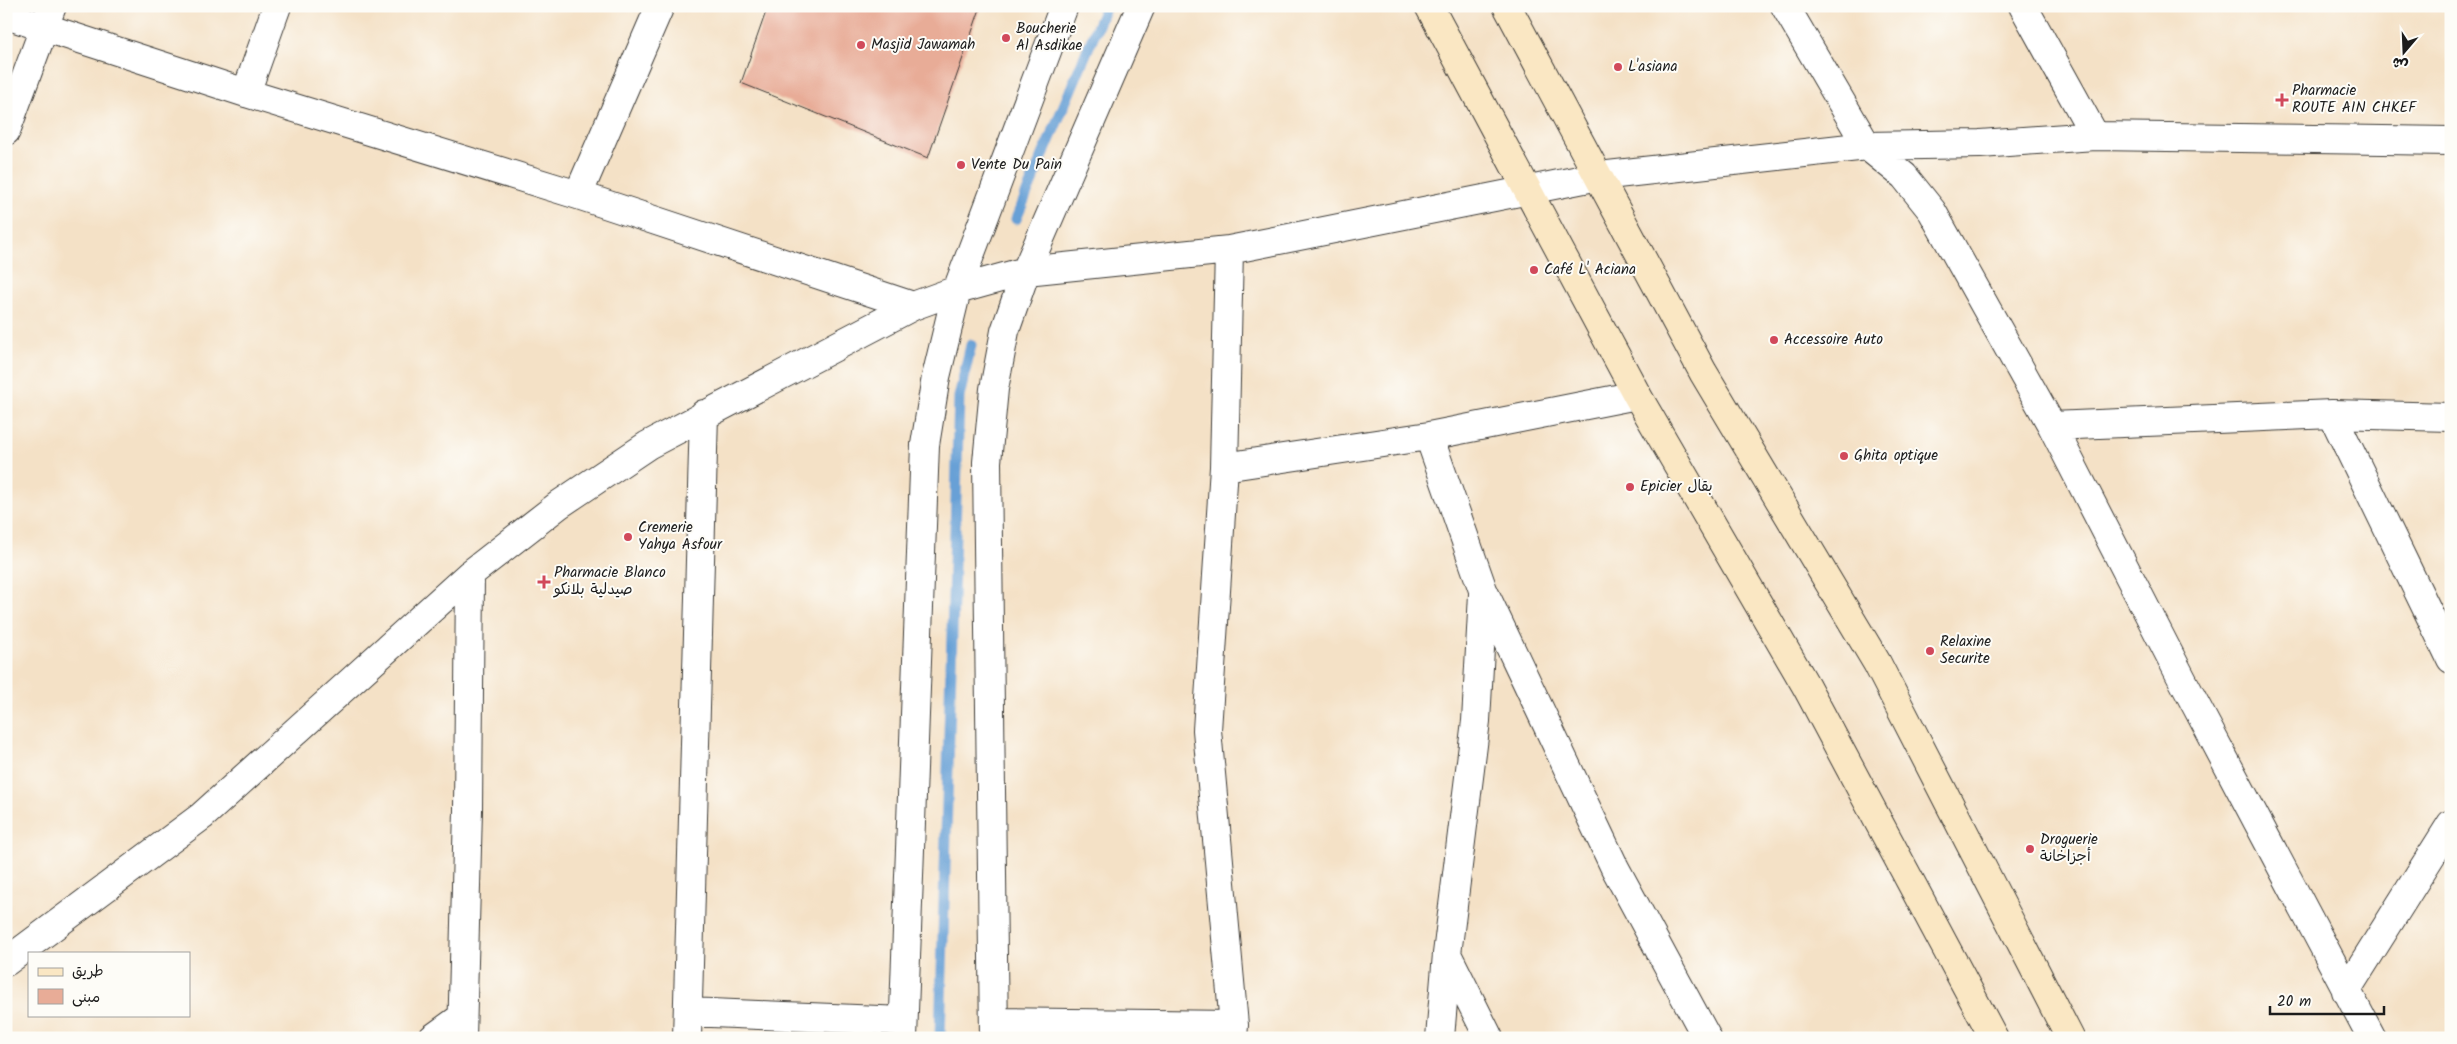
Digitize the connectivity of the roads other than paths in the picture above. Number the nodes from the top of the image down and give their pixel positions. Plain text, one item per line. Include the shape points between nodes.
1 (277, 6) edge
2 (660, 6) edge
3 (1064, 6) edge
4 (1141, 6) edge
5 (1430, 6) edge
6 (1507, 6) edge
7 (1785, 6) edge
8 (2023, 6) edge
9 (6, 15) edge
10 (49, 18) edge
11 (246, 93) junction
12 (6, 131) edge
13 (2095, 136) junction
14 (2451, 140) edge
15 (1867, 146) junction
16 (1599, 176) junction
17 (1528, 190) junction
18 (578, 195) junction
19 (1229, 250) junction
20 (1026, 271) junction
21 (957, 290) junction
22 (913, 306) junction
23 (1637, 395) junction
24 (704, 414) junction
25 (2332, 414) junction
26 (2451, 418) edge
27 (2052, 426) junction
28 (1429, 436) junction
29 (1224, 467) junction
30 (470, 574) junction
31 (1483, 590) junction
32 (2451, 659) edge
33 (2451, 824) edge
34 (1448, 954) junction
35 (6, 962) edge
36 (2346, 991) junction
37 (688, 1025) edge
38 (462, 1027) edge
39 (903, 1029) edge
40 (995, 1030) edge
41 (1233, 1031) edge
42 (433, 1038) edge
43 (1440, 1038) edge
44 (1488, 1038) edge
45 (1707, 1038) edge
46 (1994, 1038) edge
47 (2070, 1038) edge
48 (2372, 1038) edge

1 - 11 street
2 - 18 street
3 - 21 street
4 - 20 street
5 - 17 street
6 - 16 street
7 - 15 street
8 - 13 street
9 - 10 street
10 - 11 street
10 - 12 street
11 - 18 street
13 - 14 street
13 - 15 street via 1980,144
15 - 16 street
15 - 27 street via 1904,176 1932,211
16 - 17 street
16 - 47 street via 1702,372 1878,663
17 - 19 street
17 - 23 street
18 - 22 street
19 - 20 street
19 - 29 street
20 - 21 street
20 - 40 street via 1005,331 994,389 987,462
21 - 22 street
21 - 39 street via 924,445
22 - 24 street
23 - 28 street
23 - 46 street via 1806,686
24 - 30 street via 648,445 560,504
24 - 37 street
25 - 26 street
25 - 27 street
25 - 32 street
27 - 36 street
28 - 29 street
28 - 31 street
29 - 41 street via 1207,730
30 - 35 street via 202,816
30 - 38 street
31 - 34 street via 1476,721
31 - 45 street via 1615,868
33 - 36 street
34 - 43 street
34 - 44 street
36 - 48 street
37 - 39 street
38 - 42 street
40 - 41 street

